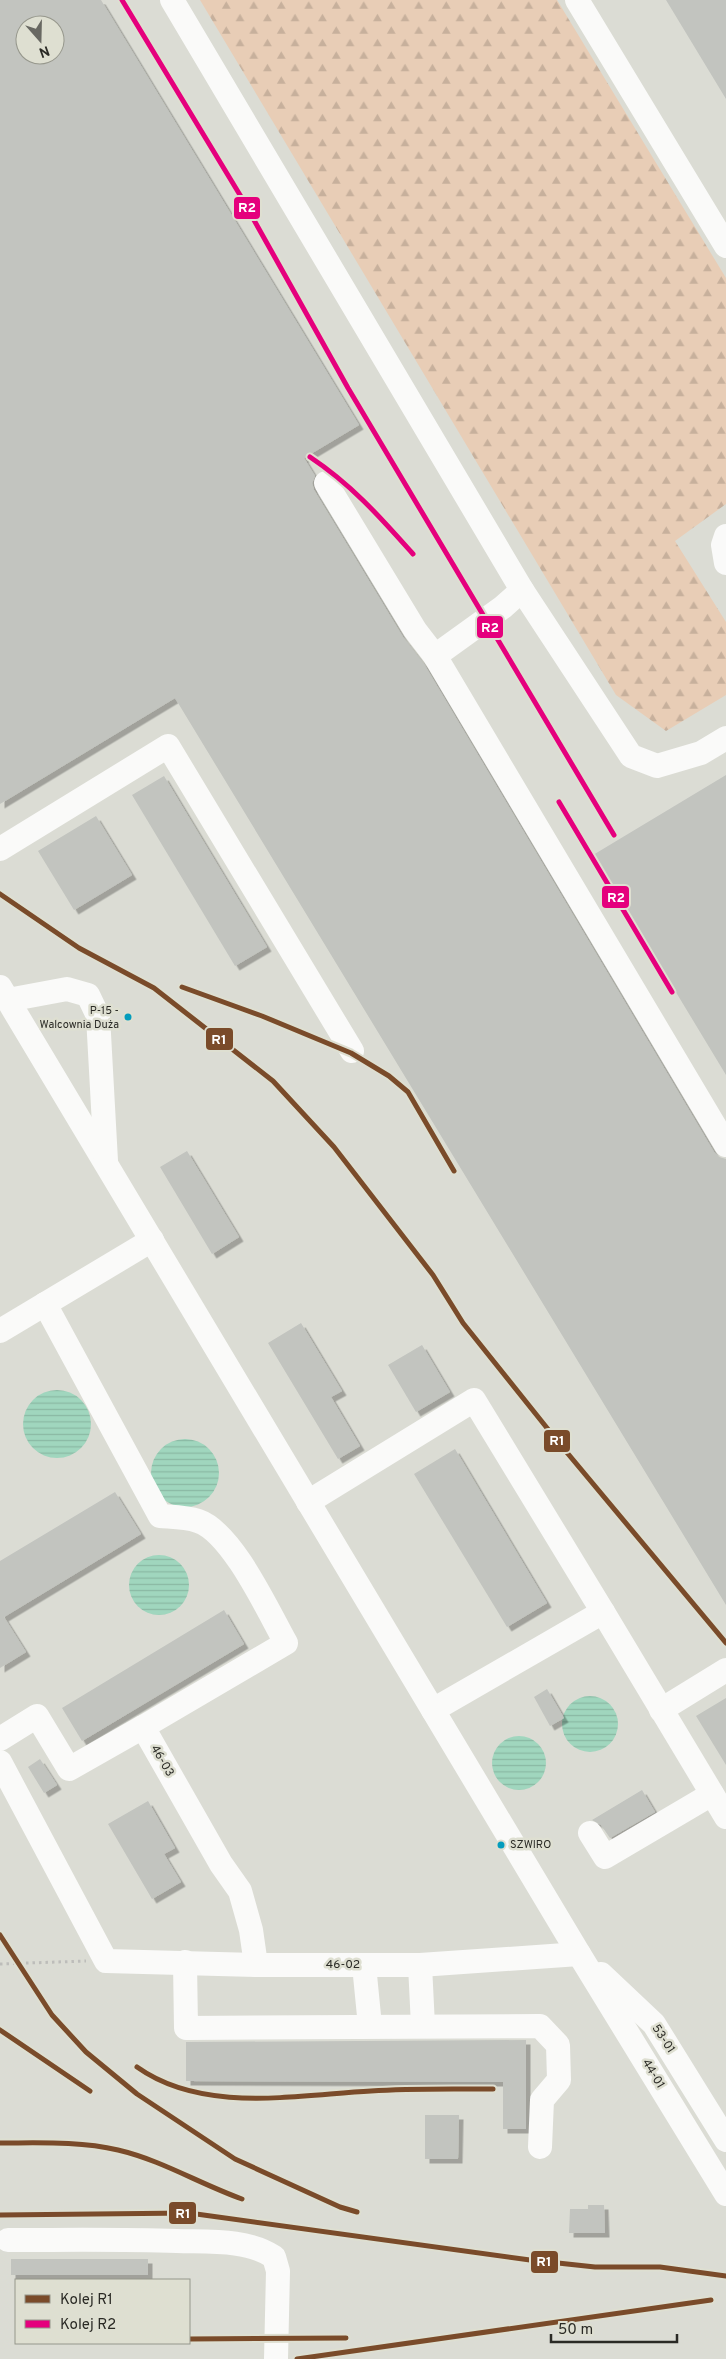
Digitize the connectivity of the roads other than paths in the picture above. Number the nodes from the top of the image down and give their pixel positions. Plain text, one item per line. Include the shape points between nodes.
1 (172, 0) edge
2 (578, 0) edge
3 (726, 246) edge
4 (326, 483) dead end
5 (726, 536) edge
6 (726, 563) edge
7 (522, 590) junction
8 (435, 656) junction
9 (726, 738) edge
10 (0, 849) edge
11 (4, 994) edge
12 (352, 1051) dead end
13 (726, 1145) edge
14 (107, 1165) junction
15 (152, 1240) junction
16 (45, 1304) junction
17 (0, 1332) edge
18 (308, 1502) junction
19 (603, 1612) junction
20 (726, 1670) edge
21 (433, 1710) junction
22 (661, 1710) junction
23 (143, 1727) junction
24 (0, 1739) edge
25 (0, 1762) edge
26 (712, 1794) junction
27 (726, 1817) edge
28 (590, 1833) dead end
29 (579, 1954) junction
30 (185, 1962) junction
31 (256, 1965) junction
32 (364, 1965) junction
33 (420, 1965) junction
34 (370, 2026) junction
35 (423, 2026) junction
36 (726, 2140) edge
37 (540, 2147) dead end
38 (726, 2194) edge
39 (8, 2240) dead end
40 (276, 2359) edge

1 - 7 lane
2 - 3 lane
4 - 8 lane via 414,630
5 - 6 lane via 723,545
7 - 8 lane
7 - 9 lane via 631,756 656,766 701,753
8 - 13 lane
10 - 12 lane via 168,746
11 - 14 lane, 44-01
11 - 14 lane via 67,989 88,995 98,1016
14 - 15 lane, 44-01
15 - 16 lane
15 - 18 lane, 44-01
16 - 17 lane
16 - 23 lane via 160,1516 198,1521 216,1531 234,1553 286,1643
18 - 19 lane via 474,1400
18 - 21 lane, 44-01
19 - 21 lane
19 - 22 lane
20 - 22 lane
21 - 29 lane, 44-01
22 - 26 lane
23 - 24 lane via 69,1769 37,1716
23 - 31 lane, 46-03 via 221,1864 240,1891 251,1930
25 - 30 lane, 46-02 via 106,1961
26 - 27 lane
26 - 28 lane via 605,1857
29 - 33 lane, 46-02
29 - 36 lane, 53-01 via 654,2024
29 - 38 lane, 44-01
30 - 31 lane, 46-02
30 - 34 lane via 186,2028
31 - 32 lane, 46-02
32 - 33 lane, 46-02
32 - 34 lane
33 - 35 lane
34 - 35 lane
35 - 37 lane via 540,2026 558,2044 559,2080 542,2100
39 - 40 lane via 180,2241 226,2243 263,2250 274,2257 278,2271

